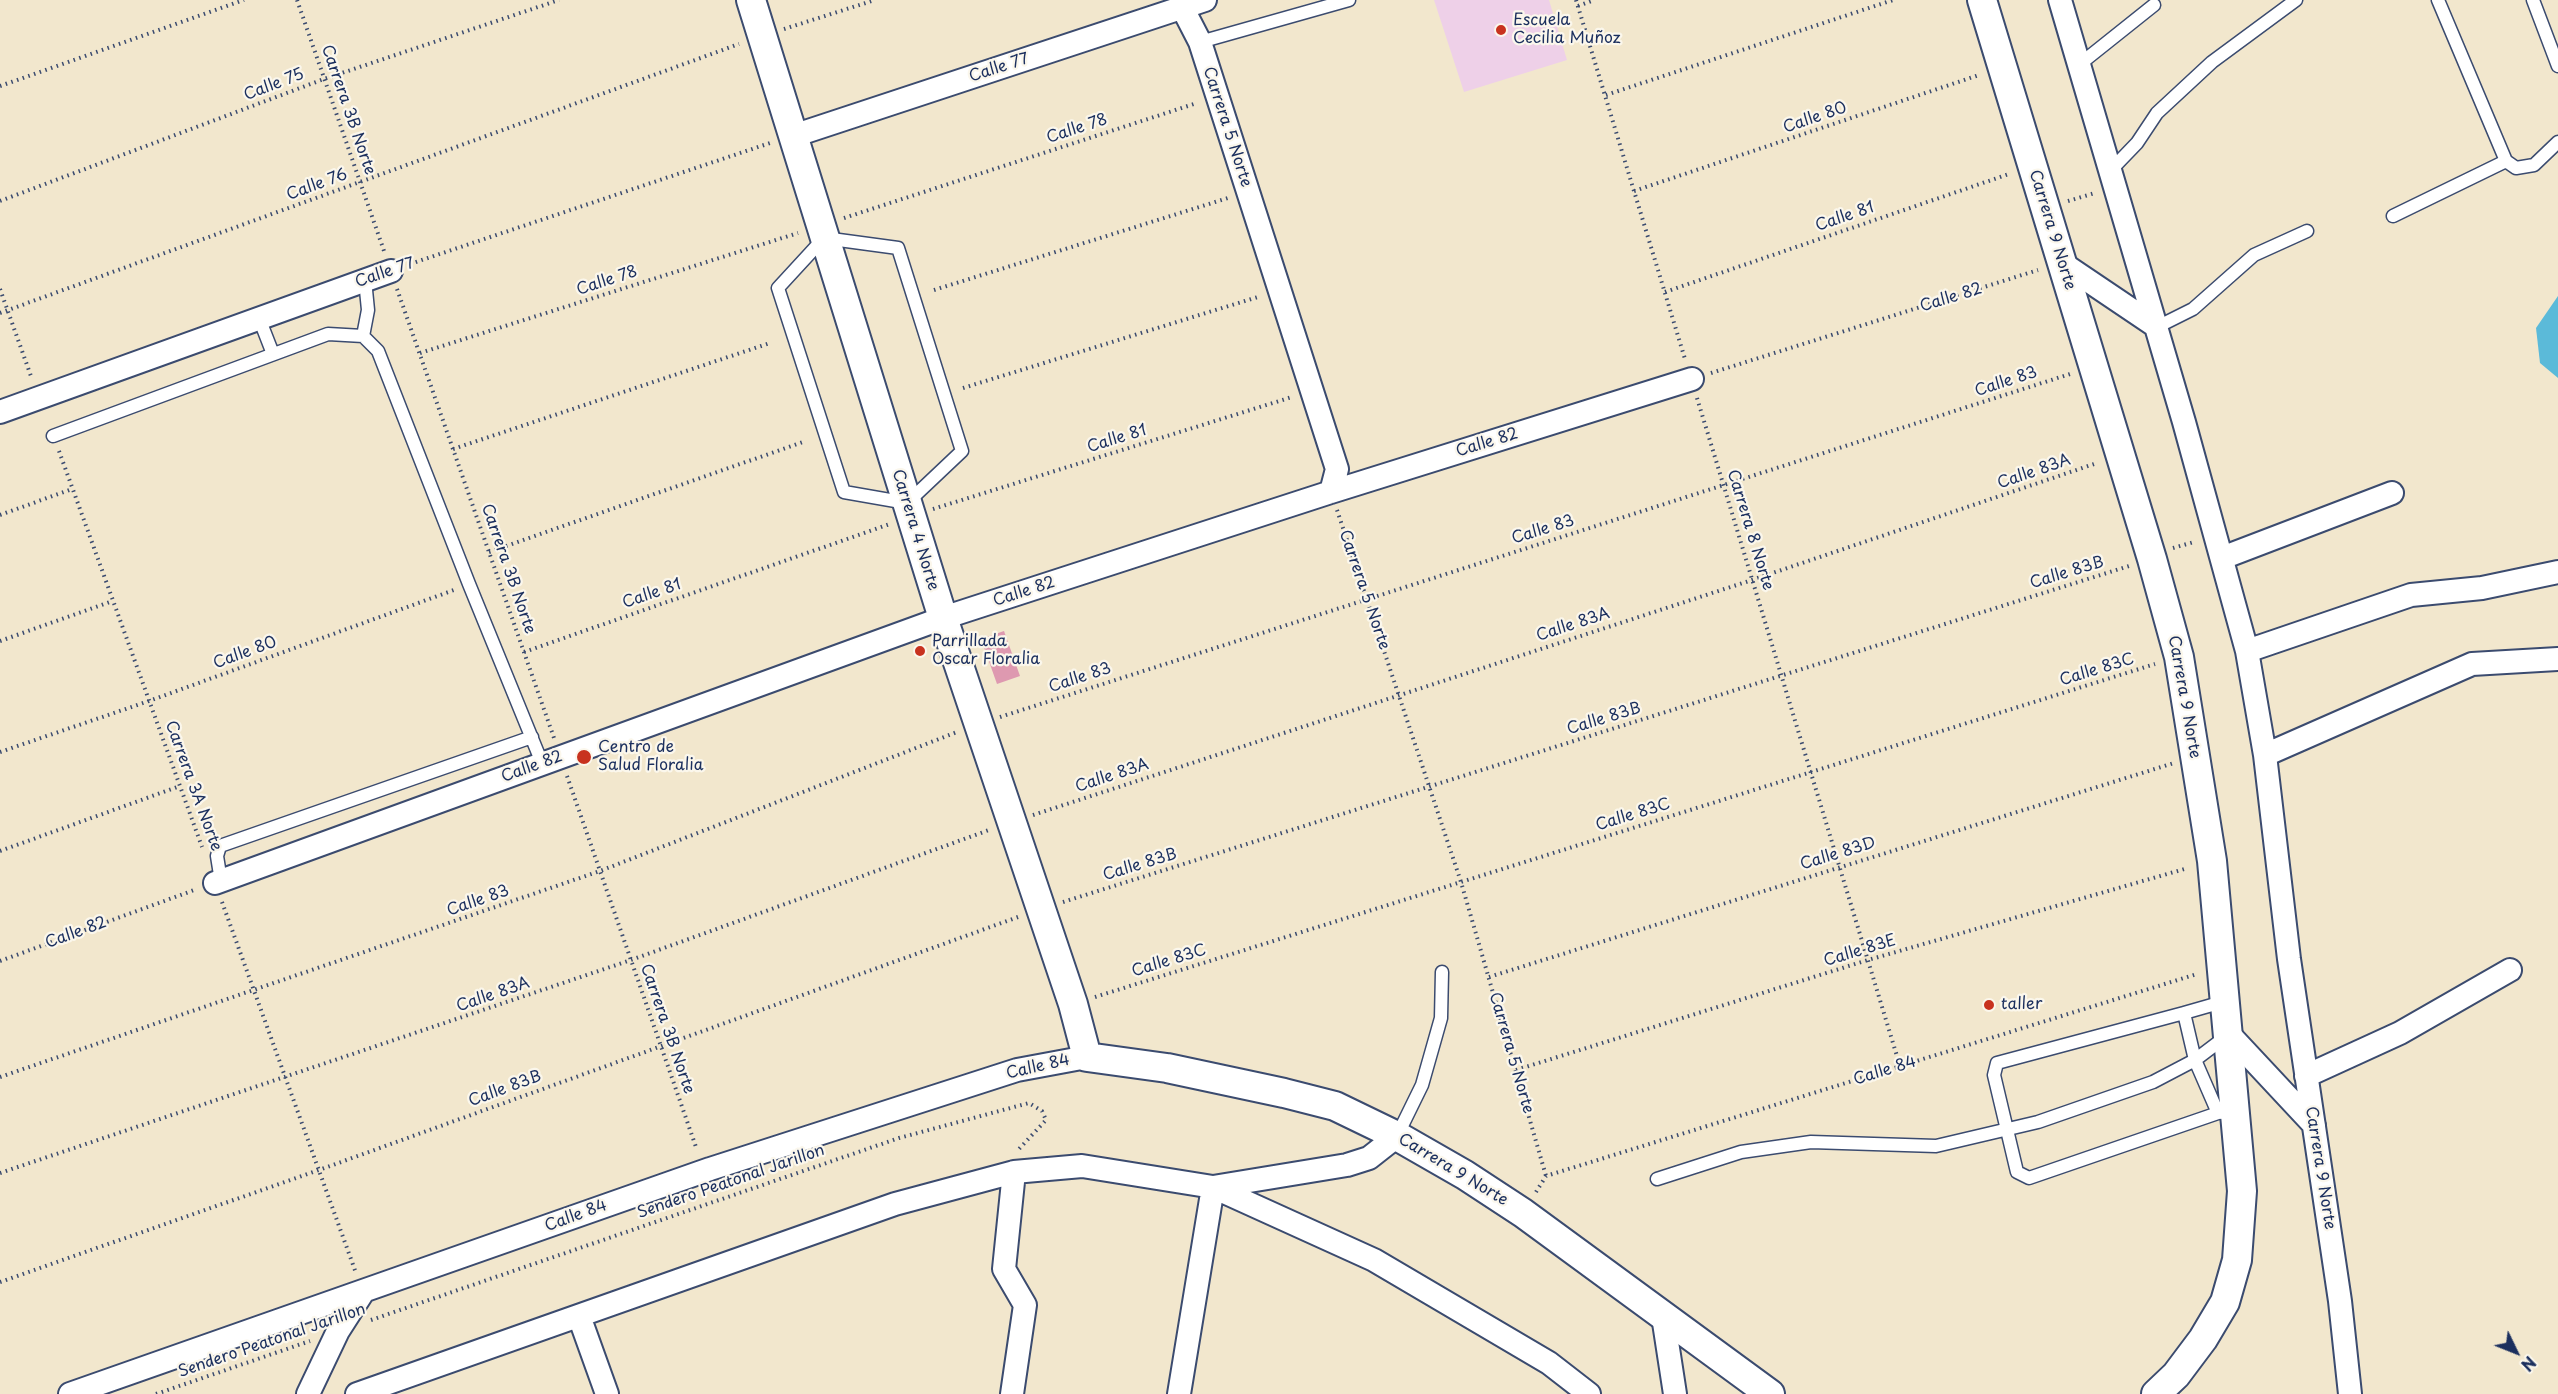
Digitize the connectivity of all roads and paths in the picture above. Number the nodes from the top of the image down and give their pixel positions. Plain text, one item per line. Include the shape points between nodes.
1 (244, 0) edge
2 (297, 0) edge
3 (559, 0) edge
4 (750, 0) edge
5 (875, 0) edge
6 (1204, 0) edge
7 (1349, 0) edge
8 (1576, 0) edge
9 (1594, 0) edge
10 (1893, 0) edge
11 (1982, 0) edge
12 (2060, 0) edge
13 (2296, 0) edge
14 (2438, 0) edge
15 (2533, 0) edge
16 (2154, 4) dead end
17 (1578, 6) junction
18 (1182, 7) junction
19 (782, 30) dead end
20 (1200, 42) junction
21 (743, 43) dead end
22 (2080, 64) junction
23 (2558, 66) edge
24 (2002, 67) junction
25 (324, 79) junction
26 (0, 86) edge
27 (1605, 95) junction
28 (1217, 96) junction
29 (783, 139) junction
30 (2558, 142) edge
31 (2506, 161) junction
32 (2032, 165) junction
33 (2114, 179) junction
34 (360, 182) junction
35 (1634, 191) junction
36 (1249, 192) junction
37 (0, 201) edge
38 (2045, 208) junction
39 (2393, 216) dead end
40 (822, 229) junction
41 (2307, 231) dead end
42 (2062, 263) junction
43 (391, 271) junction
44 (365, 280) junction
45 (0, 289) edge
46 (934, 290) dead end
47 (1278, 291) junction
48 (1665, 292) junction
49 (8, 310) junction
50 (0, 313) edge
51 (259, 318) junction
52 (2157, 327) junction
53 (363, 336) junction
54 (770, 342) dead end
55 (420, 352) junction
56 (273, 354) junction
57 (2094, 366) junction
58 (1692, 379) junction
59 (963, 388) dead end
60 (1310, 391) junction
61 (39, 398) junction
62 (0, 412) edge
63 (53, 436) joint
64 (802, 442) dead end
65 (453, 449) junction
66 (2120, 455) junction
67 (1724, 486) junction
68 (72, 489) junction
69 (1331, 492) junction
70 (2392, 493) dead end
71 (909, 512) junction
72 (0, 515) edge
73 (2215, 535) junction
74 (489, 552) junction
75 (2152, 557) junction
76 (2222, 558) junction
77 (2558, 572) edge
78 (497, 574) junction
79 (1752, 580) junction
80 (469, 585) junction
81 (1367, 598) junction
82 (113, 601) junction
83 (943, 618) junction
84 (0, 641) edge
85 (2247, 651) junction
86 (524, 652) junction
87 (2179, 657) junction
88 (2558, 659) edge
89 (1782, 676) junction
90 (1400, 694) junction
91 (149, 701) junction
92 (1000, 717) dead end
93 (958, 732) dead end
94 (532, 737) junction
95 (0, 752) edge
96 (2265, 755) junction
97 (2194, 756) junction
98 (551, 760) junction
99 (1810, 772) junction
100 (180, 786) junction
101 (1428, 787) junction
102 (1033, 815) dead end
103 (990, 830) dead end
104 (0, 850) edge
105 (2212, 861) junction
106 (1839, 866) junction
107 (600, 871) junction
108 (218, 882) junction
109 (1461, 882) junction
110 (1062, 902) dead end
111 (1018, 916) dead end
112 (631, 960) junction
113 (1868, 960) junction
114 (0, 961) edge
115 (2224, 966) junction
116 (2510, 970) dead end
117 (1442, 972) dead end
118 (1489, 977) junction
119 (254, 991) junction
120 (1094, 997) dead end
121 (2226, 1001) junction
122 (2184, 1013) junction
123 (2229, 1034) junction
124 (660, 1045) junction
125 (1087, 1057) junction
126 (2195, 1060) junction
127 (1900, 1066) junction
128 (1516, 1070) junction
129 (2306, 1076) junction
130 (0, 1077) edge
131 (286, 1078) junction
132 (2227, 1112) junction
133 (2314, 1125) junction
134 (2005, 1130) junction
135 (1397, 1136) junction
136 (696, 1147) dead end
137 (319, 1170) junction
138 (1014, 1172) junction
139 (0, 1173) edge
140 (1546, 1176) joint
141 (1657, 1179) dead end
142 (1213, 1186) junction
143 (0, 1282) edge
144 (363, 1292) junction
145 (579, 1316) junction
146 (1663, 1316) junction
147 (338, 1332) junction
148 (70, 1394) edge
149 (156, 1394) edge
150 (308, 1394) edge
151 (357, 1394) edge
152 (607, 1394) edge
153 (1012, 1394) edge
154 (1179, 1394) edge
155 (1589, 1394) edge
156 (1675, 1394) edge
157 (1770, 1394) edge
158 (2156, 1394) edge
159 (2350, 1394) edge

1 - 26 path
2 - 25 path, Carrera 3B Norte
3 - 25 path, Calle 75
4 - 29 street, Carrera 4 Norte
5 - 19 path
6 - 18 street, Calle 77
7 - 20 lane
8 - 17 path, Carrera 8 Norte
9 - 17 path
10 - 27 path
11 - 24 street, Carrera 9 Norte
12 - 22 street, Carrera 9 Norte
13 - 33 lane via 2212,62 2157,113
14 - 31 lane
15 - 23 lane
16 - 22 lane
17 - 27 path, Carrera 8 Norte
18 - 20 street, Carrera 5 Norte
18 - 29 street, Calle 77
20 - 28 street, Carrera 5 Norte
21 - 34 path, Calle 76
22 - 33 street, Carrera 9 Norte
24 - 32 street, Carrera 9 Norte
24 - 35 path, Calle 80
25 - 34 path, Carrera 3B Norte
25 - 37 path, Calle 75
27 - 35 path, Carrera 8 Norte
28 - 36 street, Carrera 5 Norte
28 - 40 path, Calle 78
29 - 40 street, Carrera 4 Norte
29 - 43 path, Calle 77
30 - 31 lane via 2534,165 2516,168
31 - 39 lane
32 - 38 street, Carrera 9 Norte
32 - 48 path, Calle 81
33 - 38 path
33 - 52 street, Carrera 9 Norte
34 - 43 path, Carrera 3B Norte
34 - 49 path, Calle 76
35 - 48 path, Carrera 8 Norte
36 - 46 path
36 - 47 street, Carrera 5 Norte
38 - 42 street, Carrera 9 Norte
40 - 55 path, Calle 78
40 - 71 street, Carrera 4 Norte
40 - 71 lane via 778,288 844,492
40 - 71 lane via 898,248 962,452
41 - 52 lane via 2254,255 2193,309
42 - 52 street
42 - 57 street, Carrera 9 Norte
42 - 58 path, Calle 82
43 - 44 street, Calle 77
43 - 55 path, Carrera 3B Norte
44 - 51 street, Calle 77
44 - 53 lane via 368,310
45 - 49 path
47 - 59 path
47 - 60 street, Carrera 5 Norte
48 - 58 path, Carrera 8 Norte
49 - 50 path, Calle 76
49 - 61 path
51 - 56 lane
51 - 61 street, Calle 77
52 - 73 street, Carrera 9 Norte
53 - 56 lane via 328,334
53 - 80 lane via 378,351
54 - 65 path
55 - 65 path, Carrera 3B Norte
56 - 63 lane
57 - 66 street, Carrera 9 Norte
57 - 67 path, Calle 83
58 - 67 path, Carrera 8 Norte
58 - 69 street, Calle 82
60 - 69 street, Carrera 5 Norte via 1336,469
60 - 71 path, Calle 81
61 - 62 street, Calle 77
63 - 68 path, Carrera 3A Norte
64 - 74 path
65 - 74 path, Carrera 3B Norte
66 - 75 street, Carrera 9 Norte
66 - 79 path, Calle 83A
67 - 79 path, Carrera 8 Norte
67 - 81 path, Calle 83
68 - 72 path
68 - 82 path, Carrera 3A Norte
69 - 81 path, Carrera 5 Norte
69 - 83 street, Calle 82
70 - 76 street
71 - 83 street, Carrera 4 Norte
71 - 86 path, Calle 81
73 - 75 path, Calle 83B
73 - 76 street, Carrera 9 Norte
74 - 78 path, Carrera 3B Norte
75 - 87 street, Carrera 9 Norte
75 - 89 path, Calle 83B
76 - 85 street, Carrera 9 Norte
77 - 85 street via 2482,588 2411,594
78 - 80 path, Calle 80
78 - 86 path, Carrera 3B Norte
79 - 89 path, Carrera 8 Norte
79 - 90 path, Calle 83A
80 - 91 path, Calle 80
80 - 94 lane
81 - 90 path, Carrera 5 Norte
81 - 92 path, Calle 83
82 - 84 path
82 - 91 path, Carrera 3A Norte
83 - 98 street, Calle 82
83 - 125 street, Carrera 4 Norte via 1073,1004
85 - 96 street, Carrera 9 Norte
86 - 98 path, Carrera 3B Norte
87 - 97 street, Carrera 9 Norte
87 - 99 path, Calle 83C
88 - 96 street via 2472,664
89 - 99 path, Carrera 8 Norte
89 - 101 path, Calle 83B
90 - 101 path, Carrera 5 Norte
90 - 102 path, Calle 83A
91 - 95 path, Calle 80
91 - 100 path, Carrera 3A Norte
93 - 107 path, Calle 83
94 - 98 lane
94 - 108 lane via 220,846
96 - 129 street, Carrera 9 Norte
97 - 105 street, Carrera 9 Norte
97 - 106 path, Calle 83D
98 - 107 path, Carrera 3B Norte
98 - 108 street, Calle 82
99 - 106 path, Carrera 8 Norte
99 - 109 path, Calle 83C
100 - 104 path
100 - 108 path, Carrera 3A Norte
101 - 109 path, Carrera 5 Norte
101 - 110 path, Calle 83B
103 - 112 path, Calle 83A
105 - 113 path, Calle 83E
105 - 115 street, Carrera 9 Norte
106 - 113 path, Carrera 8 Norte
106 - 118 path, Calle 83D
107 - 112 path, Carrera 3B Norte
107 - 119 path, Calle 83
108 - 114 path, Calle 82
108 - 119 path, Carrera 3A Norte
109 - 118 path, Carrera 5 Norte
109 - 120 path, Calle 83C
111 - 124 path, Calle 83B
112 - 124 path, Carrera 3B Norte
112 - 131 path, Calle 83A
113 - 127 path, Carrera 8 Norte
113 - 128 path, Calle 83E
115 - 121 street, Carrera 9 Norte
115 - 127 path, Calle 84
116 - 129 street via 2400,1033
117 - 135 lane via 1441,1018 1422,1085
118 - 128 path, Carrera 5 Norte
119 - 130 path, Calle 83
119 - 131 path, Carrera 3A Norte
121 - 122 lane
121 - 123 street, Carrera 9 Norte
122 - 126 lane
122 - 134 lane via 1997,1064 1994,1075
123 - 126 lane
123 - 132 street, Carrera 9 Norte
123 - 133 street
124 - 136 path, Carrera 3B Norte
124 - 137 path, Calle 83B
125 - 135 street, Carrera 9 Norte via 1167,1068 1305,1098 1335,1106
125 - 144 street, Calle 84 via 1017,1070 710,1169
126 - 132 lane
126 - 134 lane via 2152,1082
127 - 140 path, Calle 84
128 - 140 path, Carrera 5 Norte
129 - 133 street, Carrera 9 Norte
131 - 137 path, Carrera 3A Norte
131 - 139 path, Calle 83A
132 - 134 lane via 2029,1178 2016,1172
132 - 158 street, Carrera 9 Norte via 2242,1191 2237,1260 2225,1302 2203,1339
133 - 159 street, Carrera 9 Norte
134 - 141 lane via 1936,1146 1811,1142 1741,1152
135 - 142 street via 1370,1158 1347,1165
135 - 146 street, Carrera 9 Norte via 1523,1213
137 - 143 path, Calle 83B
137 - 144 path, Carrera 3A Norte
138 - 142 street via 1082,1166
138 - 145 street via 895,1204
138 - 147 path, Sendero Peatonal Jarillon via 1016,1151 1046,1120 1042,1111 1029,1103 899,1137
138 - 153 street via 1004,1269 1025,1305
142 - 154 street
142 - 155 street via 1374,1260 1549,1363
144 - 147 street
144 - 148 street, Calle 84
145 - 151 street
145 - 152 street
146 - 156 street
146 - 157 street, Carrera 9 Norte
147 - 149 path, Sendero Peatonal Jarillon
147 - 150 street

